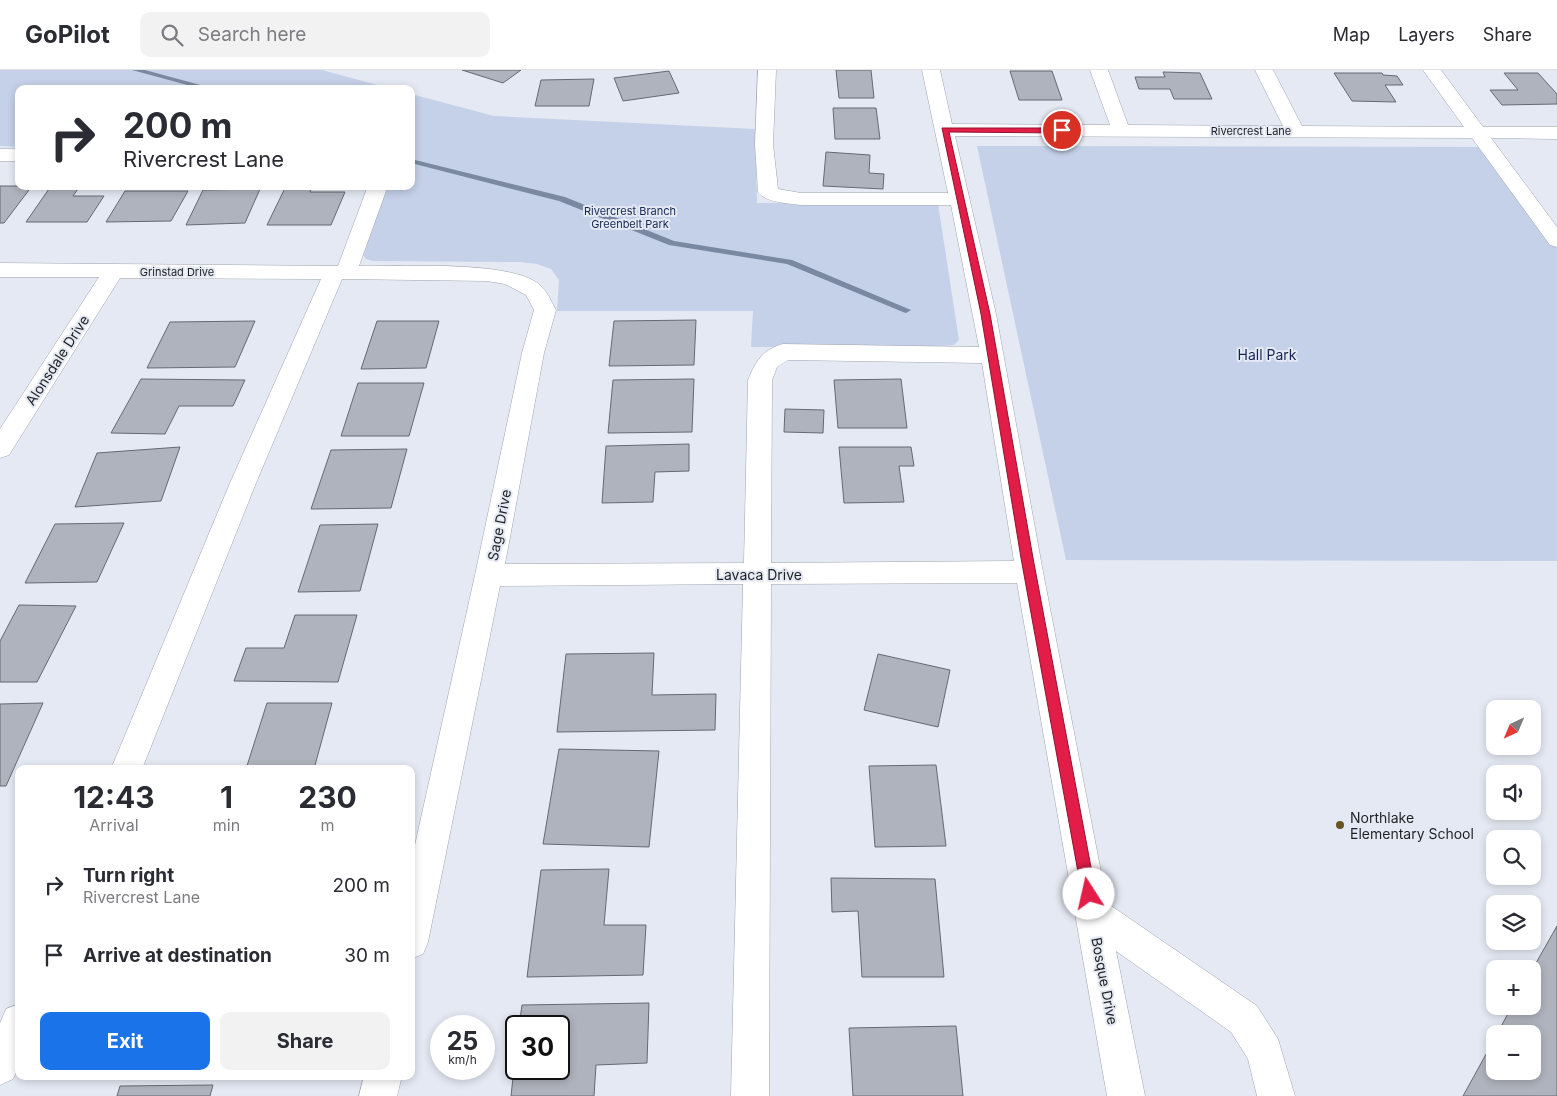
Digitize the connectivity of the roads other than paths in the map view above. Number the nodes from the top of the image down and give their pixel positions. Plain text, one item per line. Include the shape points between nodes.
1 (766, 70) edge
2 (931, 70) edge
3 (1099, 70) edge
4 (1264, 70) edge
5 (1432, 70) edge
6 (944, 130) junction
7 (1121, 131) junction
8 (1295, 132) junction
9 (1479, 132) junction
10 (1557, 133) edge
11 (0, 155) edge
12 (15, 155) edge
13 (375, 190) edge
14 (960, 199) junction
15 (1557, 241) edge
16 (0, 270) edge
17 (114, 272) junction
18 (345, 273) junction
19 (992, 355) junction
20 (0, 449) edge
21 (1030, 572) junction
22 (758, 574) junction
23 (490, 576) junction
24 (128, 765) edge
25 (1092, 913) junction
26 (415, 923) edge
27 (15, 1031) edge
28 (0, 1066) edge
29 (382, 1080) edge
30 (378, 1096) edge
31 (750, 1096) edge
32 (1126, 1096) edge
33 (1276, 1096) edge

1 - 14 street via 764,144 768,192 801,199
2 - 6 street, Bosque Drive
3 - 7 street
4 - 8 street
5 - 9 street
6 - 7 street, Rivercrest Lane
6 - 14 street, Bosque Drive
7 - 8 street, Rivercrest Lane
8 - 9 street, Rivercrest Lane
9 - 10 street, Rivercrest Lane
9 - 15 street
11 - 12 street
13 - 18 street
14 - 19 street, Bosque Drive
16 - 17 street, Grinstad Drive
17 - 18 street, Grinstad Drive
17 - 20 street, Alonsdale Drive
18 - 23 street, Sage Drive via 487,274 511,278 534,291 545,310 533,353
18 - 24 street via 243,483
19 - 21 street, Bosque Drive
19 - 22 street via 783,352 767,363 760,380
21 - 22 street, Lavaca Drive
21 - 25 street, Bosque Drive
22 - 23 street, Lavaca Drive
22 - 31 street
23 - 26 street, Sage Drive
25 - 32 street, Bosque Drive
25 - 33 street via 1244,1019 1265,1052
27 - 28 street
29 - 30 street

